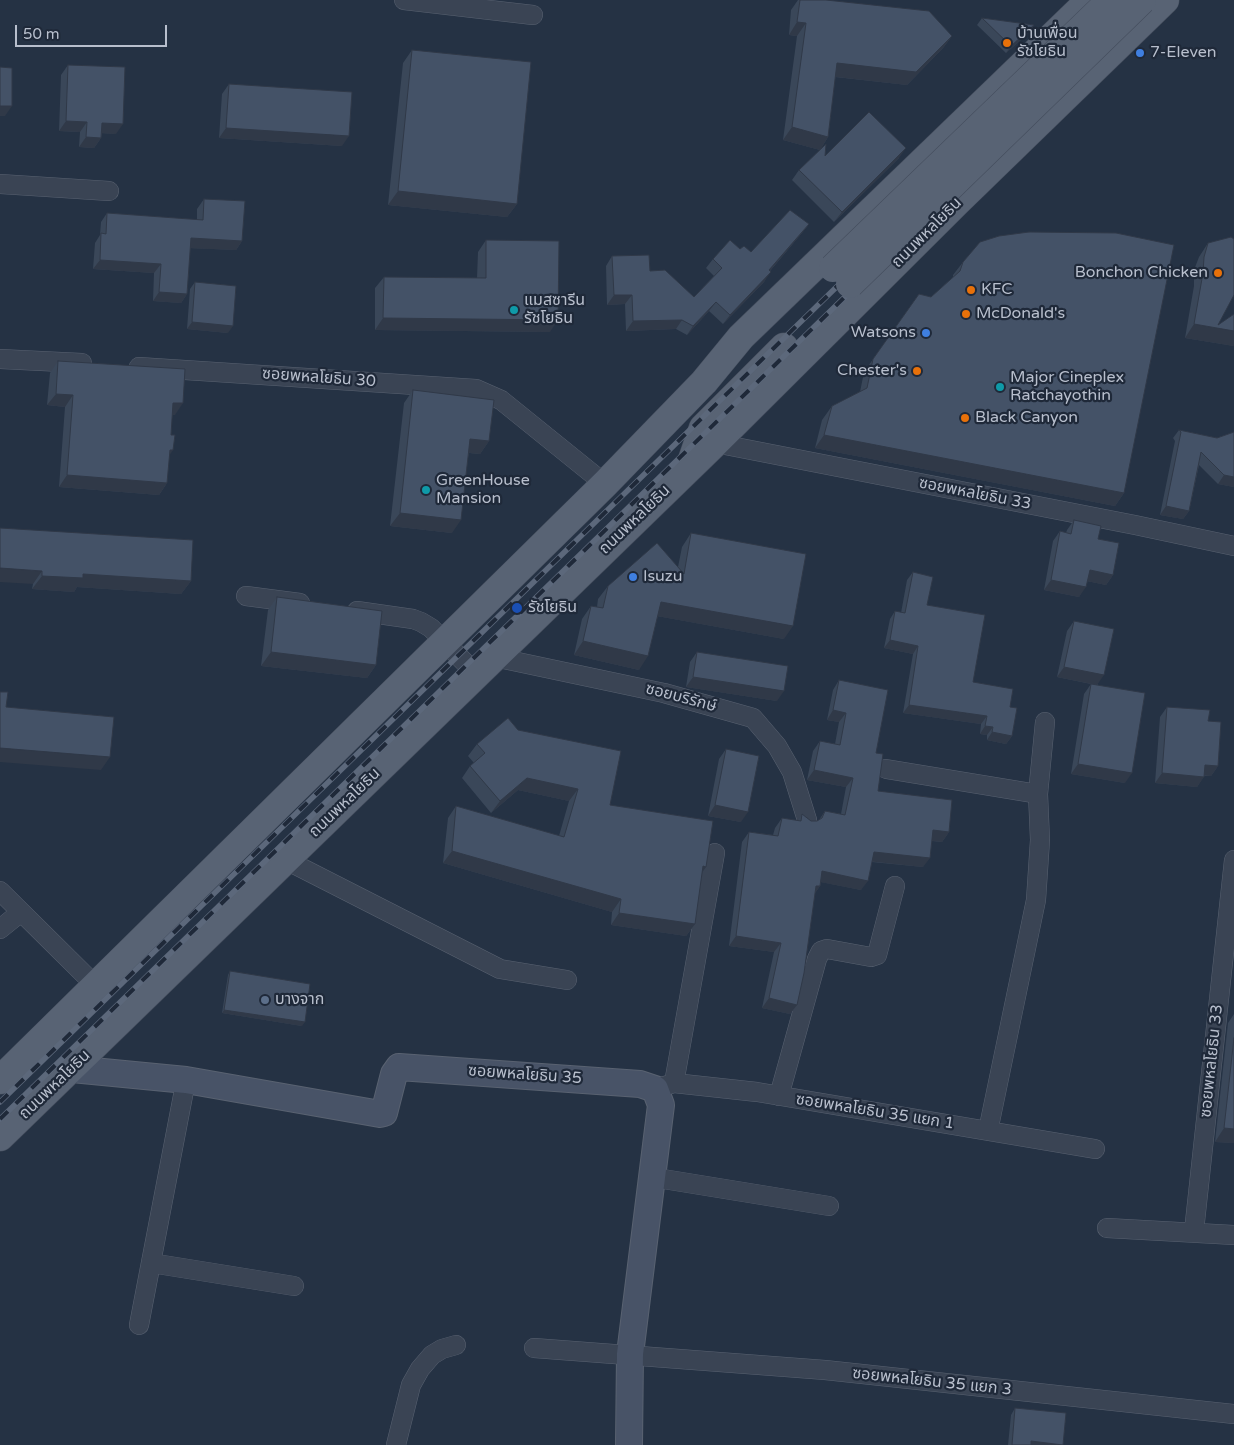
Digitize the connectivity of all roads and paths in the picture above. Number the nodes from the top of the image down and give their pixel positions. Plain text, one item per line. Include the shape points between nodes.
1 (404, 0) edge
2 (1111, 0) edge
3 (1142, 0) edge
4 (1165, 0) edge
5 (1087, 3) edge
6 (533, 15) dead end
7 (1123, 40) junction
8 (0, 184) edge
9 (109, 191) dead end
10 (842, 276) junction
11 (0, 359) edge
12 (96, 364) edge
13 (126, 366) edge
14 (674, 412) junction
15 (715, 443) junction
16 (690, 467) junction
17 (604, 484) junction
18 (1234, 546) edge
19 (246, 596) dead end
20 (315, 605) edge
21 (334, 608) edge
22 (444, 643) junction
23 (485, 666) junction
24 (1045, 722) dead end
25 (886, 768) dead end
26 (1038, 794) junction
27 (806, 820) edge
28 (716, 853) dead end
29 (286, 860) junction
30 (1234, 860) edge
31 (895, 886) dead end
32 (0, 891) edge
33 (21, 912) junction
34 (0, 929) edge
35 (567, 980) dead end
36 (96, 986) junction
37 (72, 1069) junction
38 (0, 1080) edge
39 (186, 1080) junction
40 (664, 1086) junction
41 (779, 1096) junction
42 (988, 1131) junction
43 (0, 1137) edge
44 (1096, 1149) dead end
45 (651, 1177) junction
46 (829, 1206) dead end
47 (1107, 1228) dead end
48 (1194, 1231) junction
49 (1234, 1235) edge
50 (152, 1263) junction
51 (294, 1286) dead end
52 (139, 1326) dead end
53 (456, 1346) dead end
54 (534, 1348) dead end
55 (630, 1354) junction
56 (1234, 1414) edge
57 (396, 1445) edge
58 (629, 1445) edge

1 - 6 street
2 - 10 main road, ถนนพหลโยธิน, bridge
3 - 10 main road, ถนนพหลโยธิน, bridge
4 - 7 main road, ถนนพหลโยธิน
5 - 7 main road via 1116,20
5 - 14 main road, ถนนพหลโยธิน via 741,337
7 - 15 main road, ถนนพหลโยธิน
8 - 9 street
10 - 14 main road, ถนนพหลโยธิน via 704,396
10 - 16 main road, ถนนพหลโยธิน via 703,428
11 - 12 street
13 - 17 street, ซอยพหลโยธิน 30 via 476,389 502,400
14 - 17 main road, ถนนพหลโยธิน
15 - 16 main road, ถนนพหลโยธิน
15 - 18 street, ซอยพหลโยธิน 33
16 - 23 main road, ถนนพหลโยธิน
17 - 22 main road, ถนนพหลโยธิน
19 - 20 street
21 - 22 street via 413,619 431,628
22 - 23 street
22 - 36 main road, ถนนพหลโยธิน
23 - 27 street, ซอยบริรักษ์ via 664,693 753,718 777,746 792,772
23 - 29 main road, ถนนพหลโยธิน
24 - 26 street
25 - 26 street
26 - 42 street via 1040,840 1036,900
28 - 40 street
29 - 35 street via 500,969
29 - 37 main road, ถนนพหลโยธิน
30 - 48 street, ซอยพหลโยธิน 33
31 - 41 street via 876,955 871,957 827,949 816,958
32 - 33 street
33 - 34 street
33 - 36 street
36 - 38 main road, ถนนพหลโยธิน
37 - 39 street, ซอยพหลโยธิน 35
37 - 43 main road, ถนนพหลโยธิน
39 - 40 street, ซอยพหลโยธิน 35 via 380,1114 384,1113 394,1074 399,1067
39 - 50 street
40 - 41 street, ซอยพหลโยธิน 35 แยก 1
40 - 45 street
41 - 42 street, ซอยพหลโยธิน 35 แยก 1
42 - 44 street, ซอยพหลโยธิน 35 แยก 1
45 - 46 street
45 - 55 street
47 - 48 street
48 - 49 street
50 - 51 street
50 - 52 street
53 - 57 street via 432,1354 420,1369 411,1384
54 - 55 street, ซอยพหลโยธิน 35 แยก 3
55 - 56 street, ซอยพหลโยธิน 35 แยก 3 via 825,1370
55 - 58 street

